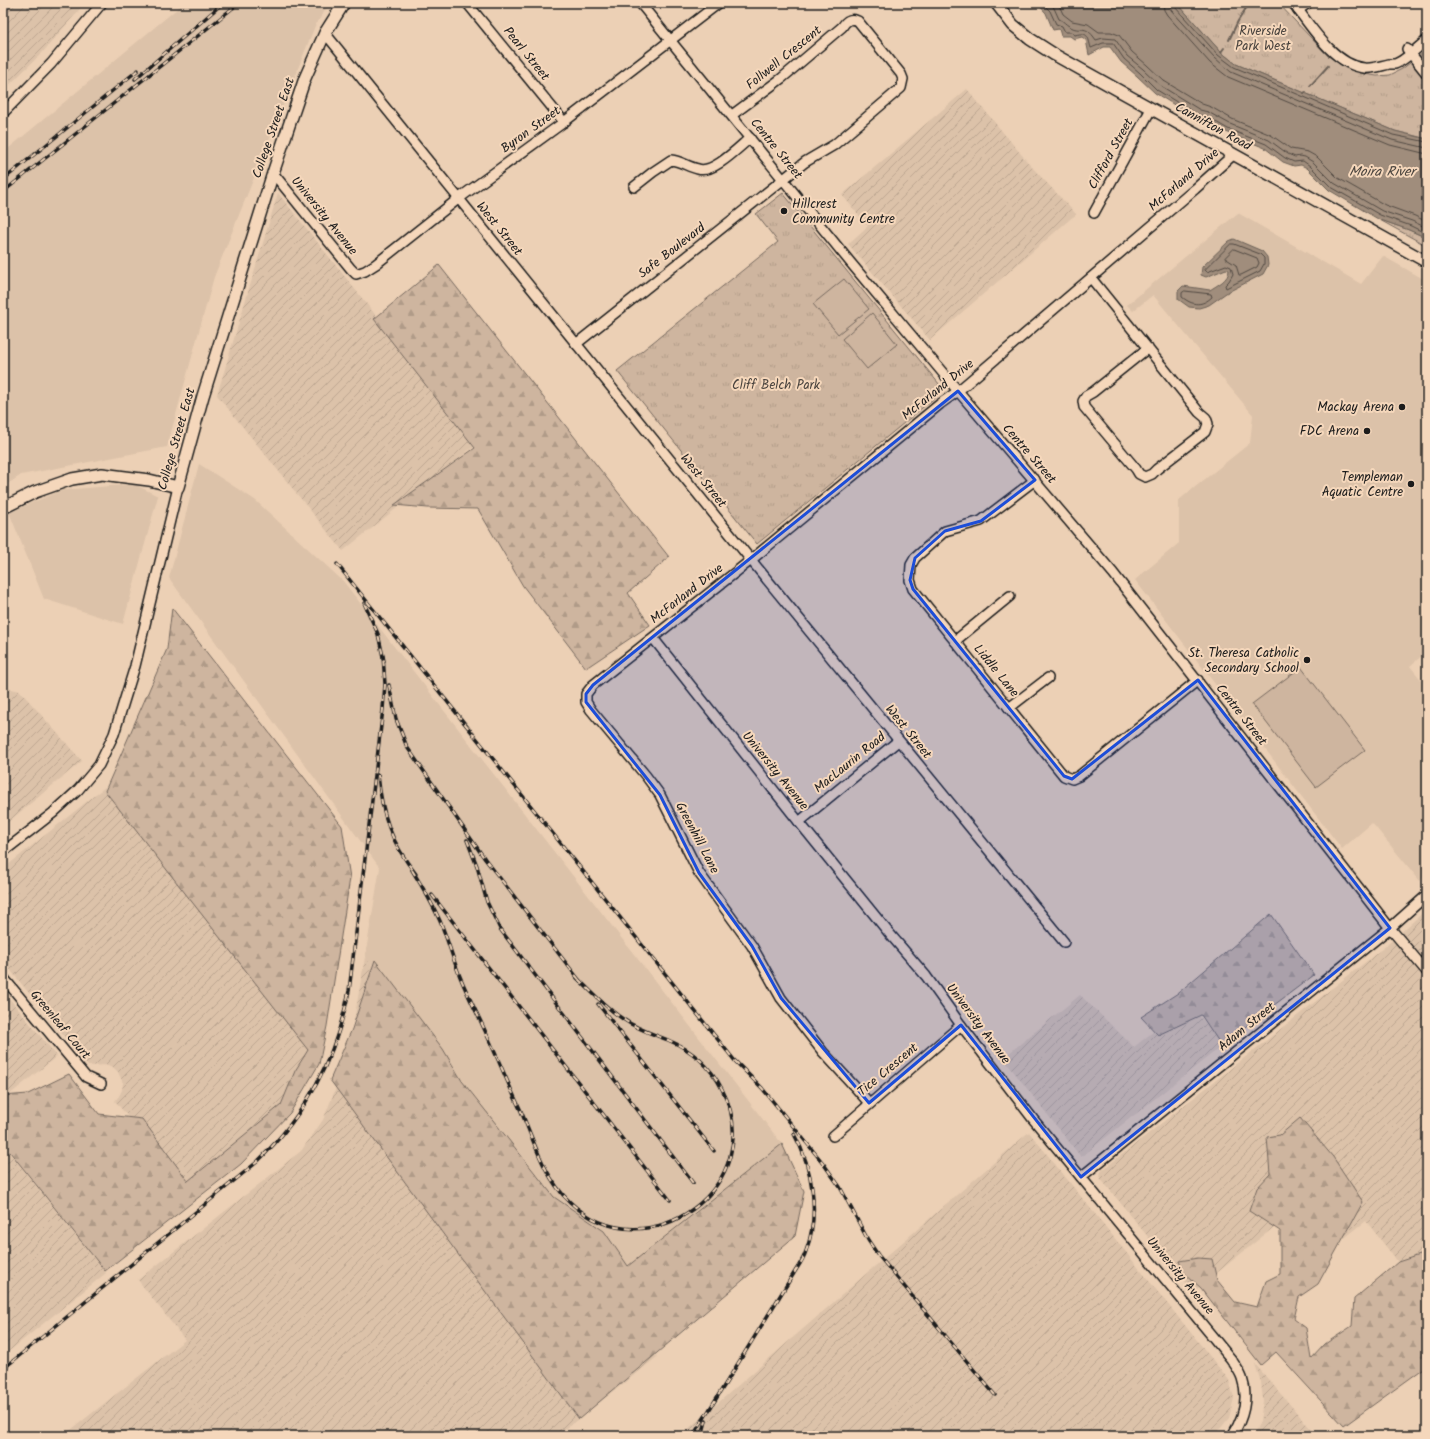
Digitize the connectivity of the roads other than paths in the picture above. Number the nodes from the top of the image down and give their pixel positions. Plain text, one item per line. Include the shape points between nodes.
1 (102, 3) edge
2 (344, 3) edge
3 (467, 3) edge
4 (640, 3) edge
5 (719, 3) edge
6 (996, 3) edge
7 (1308, 3) edge
8 (1296, 7) edge
9 (325, 33) junction
10 (1427, 34) edge
11 (1427, 40) edge
12 (671, 41) junction
13 (1408, 52) junction
14 (1427, 74) edge
15 (1151, 108) junction
16 (3, 114) edge
17 (732, 115) junction
18 (564, 122) junction
19 (750, 138) junction
20 (1233, 155) junction
21 (273, 173) junction
22 (784, 179) junction
23 (634, 187) dead end
24 (458, 199) junction
25 (1094, 213) dead end
26 (1427, 262) edge
27 (356, 274) joint
28 (1091, 278) junction
29 (576, 344) junction
30 (1148, 348) junction
31 (958, 391) junction
32 (1035, 480) junction
33 (178, 487) junction
34 (3, 508) edge
35 (751, 560) junction
36 (1010, 596) dead end
37 (653, 638) junction
38 (955, 641) junction
39 (1048, 678) dead end
40 (1198, 680) junction
41 (1009, 708) junction
42 (898, 741) junction
43 (799, 822) junction
44 (3, 852) edge
45 (1427, 895) edge
46 (1390, 928) junction
47 (1064, 942) dead end
48 (1427, 972) edge
49 (3, 977) edge
50 (961, 1025) junction
51 (101, 1084) dead end
52 (869, 1103) junction
53 (833, 1136) dead end
54 (1081, 1177) junction
55 (1232, 1436) edge

1 - 16 street via 51,64
2 - 9 main road, College Street East
3 - 18 street, Pearl Street
4 - 12 street, Centre Street
5 - 12 street, Byron Street
6 - 15 main road, Cannifton Road via 1013,25 1030,39
7 - 8 street
8 - 13 street via 1330,50 1351,65 1364,68 1378,67 1390,64 1392,60
9 - 21 main road, College Street East via 305,78
9 - 24 street, West Street
10 - 13 street
11 - 13 street
12 - 17 street, Centre Street
12 - 18 street, Byron Street
13 - 14 street
15 - 20 main road, Cannifton Road
15 - 25 street, Clifford Street
17 - 19 street, Centre Street
17 - 22 street, Follwell Crescent via 782,78 846,22 851,19 858,20 901,74 901,88 834,145 812,156
18 - 24 street, Byron Street
19 - 22 street, Centre Street
19 - 23 street via 715,166 699,170 671,160
20 - 26 main road, Cannifton Road
20 - 28 street, McFarland Drive
21 - 27 street, University Avenue
21 - 33 main road, College Street East via 203,396
22 - 29 street, Safe Boulevard
22 - 31 street, Centre Street
24 - 27 street, Byron Street via 376,264
24 - 29 street, West Street
28 - 30 street
28 - 31 street, McFarland Drive
29 - 35 street, West Street
30 - 30 street via 1206,418 1208,424 1205,432 1145,477 1139,474 1084,408 1083,401
31 - 32 street, Centre Street
31 - 35 street, McFarland Drive
32 - 38 street, Liddle Lane via 981,521 945,532 915,558 911,565 910,580 913,589
32 - 40 street, Centre Street
33 - 34 main road via 150,480 102,474 72,479
33 - 44 street, College Street East via 135,666 114,734 98,765 78,790
35 - 37 street, McFarland Drive
35 - 42 street, West Street
36 - 38 street
37 - 43 street, University Avenue
37 - 52 street, Greenhill Lane via 593,685 586,694 586,702 660,795 699,873 752,946 781,998 823,1052
38 - 41 street, Liddle Lane
39 - 41 street
40 - 41 street, Liddle Lane via 1072,779 1064,776
40 - 46 street, Centre Street
42 - 43 street, MacLaurin Road
42 - 47 street, West Street
43 - 50 street, University Avenue via 926,976
45 - 46 street, Adam Street
46 - 48 street, Centre Street
46 - 54 street, Adam Street
49 - 51 street, Greenleaf Court via 86,1077
50 - 52 street, Tice Crescent
50 - 54 street, University Avenue
52 - 53 street, Tice Crescent
54 - 55 street, University Avenue via 1231,1359 1242,1378 1246,1401 1240,1423

